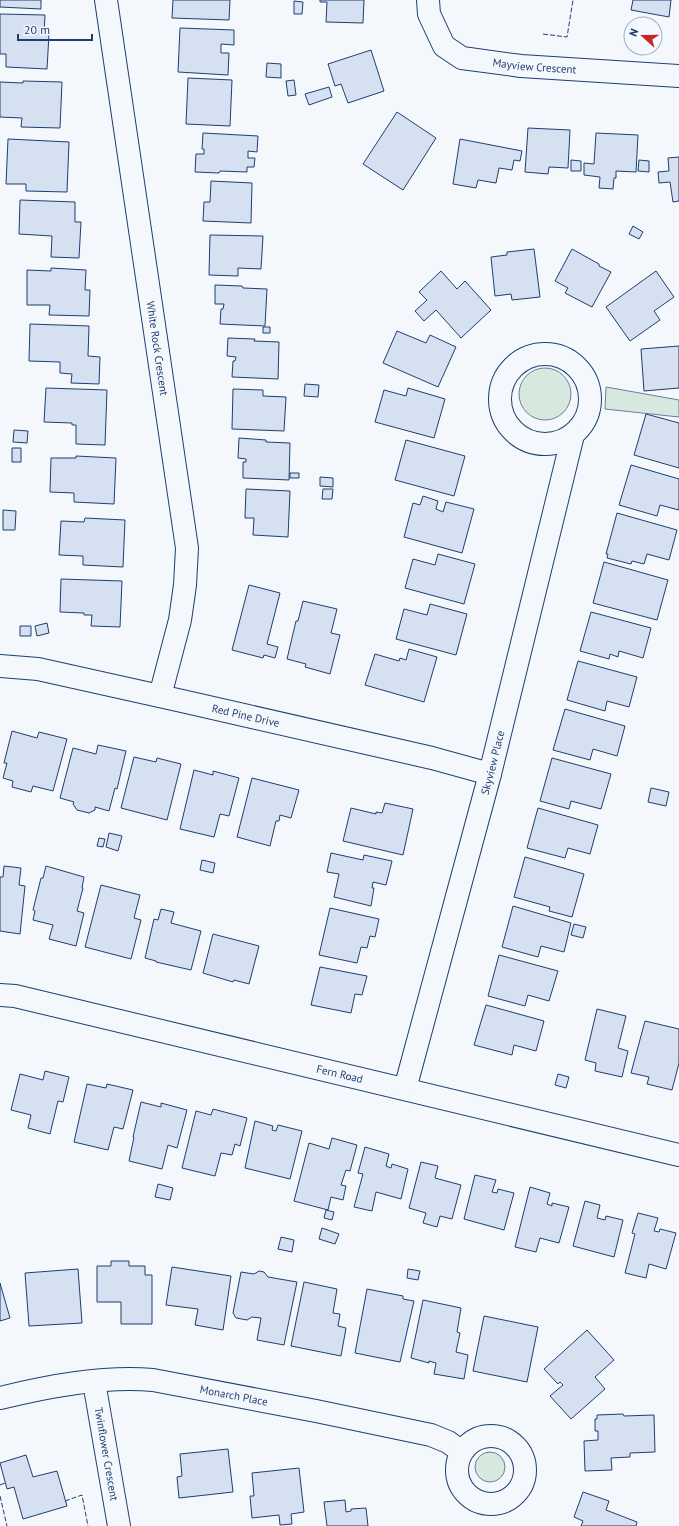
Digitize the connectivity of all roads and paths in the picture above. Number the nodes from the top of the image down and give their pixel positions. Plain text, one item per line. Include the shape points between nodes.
1 (106, 0) edge
2 (428, 0) edge
3 (679, 76) edge
4 (573, 435) junction
5 (0, 666) edge
6 (160, 696) junction
7 (490, 774) junction
8 (0, 995) edge
9 (405, 1088) junction
10 (679, 1155) edge
11 (94, 1382) junction
12 (0, 1398) edge
13 (462, 1452) dead end
14 (119, 1526) edge

1 - 6 street, White Rock Crescent via 187,548 180,620
2 - 3 street, Mayview Crescent via 429,14 444,46 462,58 521,66
4 - 4 street, Skyview Place via 557,443 542,444 525,440 512,431 503,418 500,391 508,372 520,361 534,355 554,354 569,360 579,369 587,383 590,398 583,422
4 - 7 street, Skyview Place
5 - 6 street, Red Pine Drive via 38,669
6 - 7 street, Red Pine Drive via 432,758
7 - 9 street, Skyview Place
8 - 9 street, Fern Road via 16,996
9 - 10 street, Fern Road
11 - 12 street, Monarch Place via 46,1388
11 - 13 street, Monarch Place via 153,1380 309,1409 431,1435 448,1442
11 - 14 street, Twinflower Crescent

